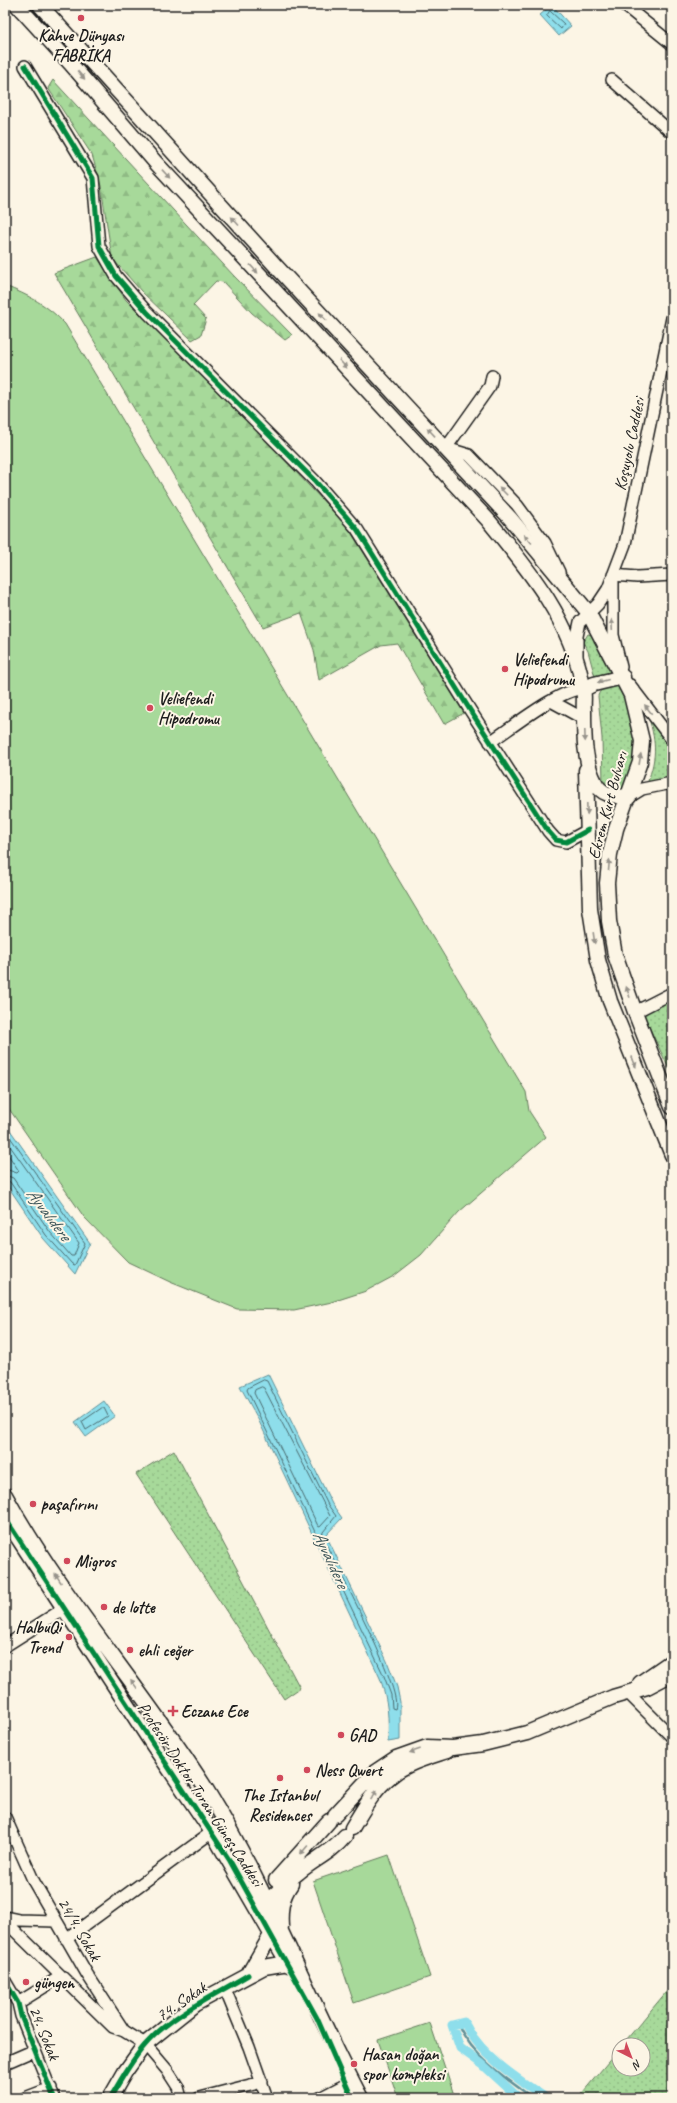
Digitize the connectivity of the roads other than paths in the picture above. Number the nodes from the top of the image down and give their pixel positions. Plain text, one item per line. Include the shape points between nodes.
1 (17, 5) edge
2 (40, 5) edge
3 (624, 5) edge
4 (672, 44) edge
5 (25, 66) dead end
6 (612, 80) dead end
7 (672, 133) edge
8 (672, 318) edge
9 (492, 376) dead end
10 (446, 448) junction
11 (613, 574) junction
12 (672, 575) edge
13 (588, 612) junction
14 (577, 661) junction
15 (623, 676) junction
16 (584, 689) junction
17 (551, 701) junction
18 (584, 719) junction
19 (672, 740) edge
20 (490, 742) junction
21 (586, 756) junction
22 (672, 782) edge
23 (629, 797) junction
24 (588, 830) junction
25 (672, 994) edge
26 (635, 1012) junction
27 (671, 1099) edge
28 (672, 1155) edge
29 (5, 1495) edge
30 (5, 1518) edge
31 (65, 1608) junction
32 (5, 1646) edge
33 (672, 1661) edge
34 (672, 1674) edge
35 (627, 1692) junction
36 (672, 1737) edge
37 (453, 1748) junction
38 (5, 1817) edge
39 (332, 1818) junction
40 (212, 1832) junction
41 (349, 1832) junction
42 (294, 1870) junction
43 (255, 1877) junction
44 (262, 1901) junction
45 (5, 1917) edge
46 (5, 1921) edge
47 (56, 1921) junction
48 (277, 1933) junction
49 (66, 1939) junction
50 (294, 1967) junction
51 (248, 1975) junction
52 (60, 1977) junction
53 (5, 1981) edge
54 (225, 1989) junction
55 (18, 2003) junction
56 (124, 2031) junction
57 (145, 2044) junction
58 (35, 2050) junction
59 (5, 2063) edge
60 (262, 2082) junction
61 (345, 2085) junction
62 (53, 2093) edge
63 (25, 2098) edge
64 (111, 2098) edge
65 (181, 2098) edge
66 (199, 2098) edge
67 (267, 2098) edge
68 (320, 2098) edge
69 (352, 2098) edge
70 (361, 2098) edge

1 -> 14 main road via 156,163 488,520 523,562 555,610 573,646
10 -> 2 main road, Ekrem Kurt Bulvarı via 274,264
3 - 4 street
5 - 20 street via 93,178 99,246 116,276 147,312 315,481 357,529
6 - 7 street
8 - 11 street, Koşuyolu Caddesi via 625,544
9 - 10 street via 490,386
13 -> 10 main road, Ekrem Kurt Bulvarı via 510,518
11 - 12 street via 638,577
11 - 13 street, Koşuyolu Caddesi via 608,589 598,604
15 -> 11 street via 613,635
13 - 14 street, Koşuyolu Caddesi via 580,622
13 - 15 main road, Ekrem Kurt Bulvarı
14 - 16 main road
15 -> 16 main road
19 -> 15 street
23 -> 15 main road, Ekrem Kurt Bulvarı via 640,762 642,741 631,695
16 - 17 street via 576,688
16 - 18 main road
17 - 18 street
17 - 20 street
18 -> 21 main road
20 - 24 street via 556,840 566,842
21 - 23 main road via 599,790 607,794
21 -> 24 main road, Ekrem Kurt Bulvarı
22 - 23 street via 642,789
26 -> 23 main road, Ekrem Kurt Bulvarı via 615,955 609,921 608,890 610,854 616,829
24 -> 28 main road, Ekrem Kurt Bulvarı via 590,909 598,960 616,1015
25 - 26 street
26 - 27 main road, Ekrem Kurt Bulvarı
43 -> 29 main road, Profesör Doktor Turan Güneş Caddesi via 206,1789 57,1577
30 - 31 main road, Profesör Doktor Turan Güneş Caddesi
31 - 32 street
31 - 40 main road, Profesör Doktor Turan Güneş Caddesi
33 - 35 main road
34 - 35 main road via 647,1687
35 - 36 street
35 - 37 main road via 527,1733 483,1744
37 -> 39 main road via 427,1747 396,1758 371,1776
41 -> 37 main road via 379,1787 391,1775 413,1763
38 - 47 street, 24/4. Sokak via 34,1882
39 - 41 main road via 342,1813 349,1817
39 - 41 main road via 330,1832 337,1837
39 -> 42 main road
40 - 44 main road, Profesör Doktor Turan Güneş Caddesi
40 - 49 street
41 - 42 main road via 326,1855
42 - 43 main road
42 - 44 main road
42 - 48 main road via 282,1900
43 - 44 main road, Profesör Doktor Turan Güneş Caddesi
44 - 48 main road, Profesör Doktor Turan Güneş Caddesi
45 - 47 street
46 - 52 street
47 - 49 street, 24/4. Sokak
48 - 50 main road, Profesör Doktor Turan Güneş Caddesi
48 - 51 main road, 74. Sokak
49 - 56 street, 24/4. Sokak
50 - 51 main road via 272,1964
50 - 61 main road, Profesör Doktor Turan Güneş Caddesi
50 - 70 main road, Profesör Doktor Turan Güneş Caddesi
51 - 54 main road, 74. Sokak
52 - 55 street
52 - 56 street via 113,2027
53 - 55 street, 24. Sokak
54 - 57 main road, 74. Sokak via 195,2004
54 - 60 street
55 - 58 street, 24. Sokak
56 - 57 street, 24/4. Sokak
57 - 64 main road, 74. Sokak via 125,2072
57 - 65 street, 24/4. Sokak via 167,2070 178,2087
58 - 59 street
58 - 62 street, 24. Sokak
60 - 66 street
60 - 67 street
61 - 68 street
61 - 69 main road, Profesör Doktor Turan Güneş Caddesi
62 - 63 street

